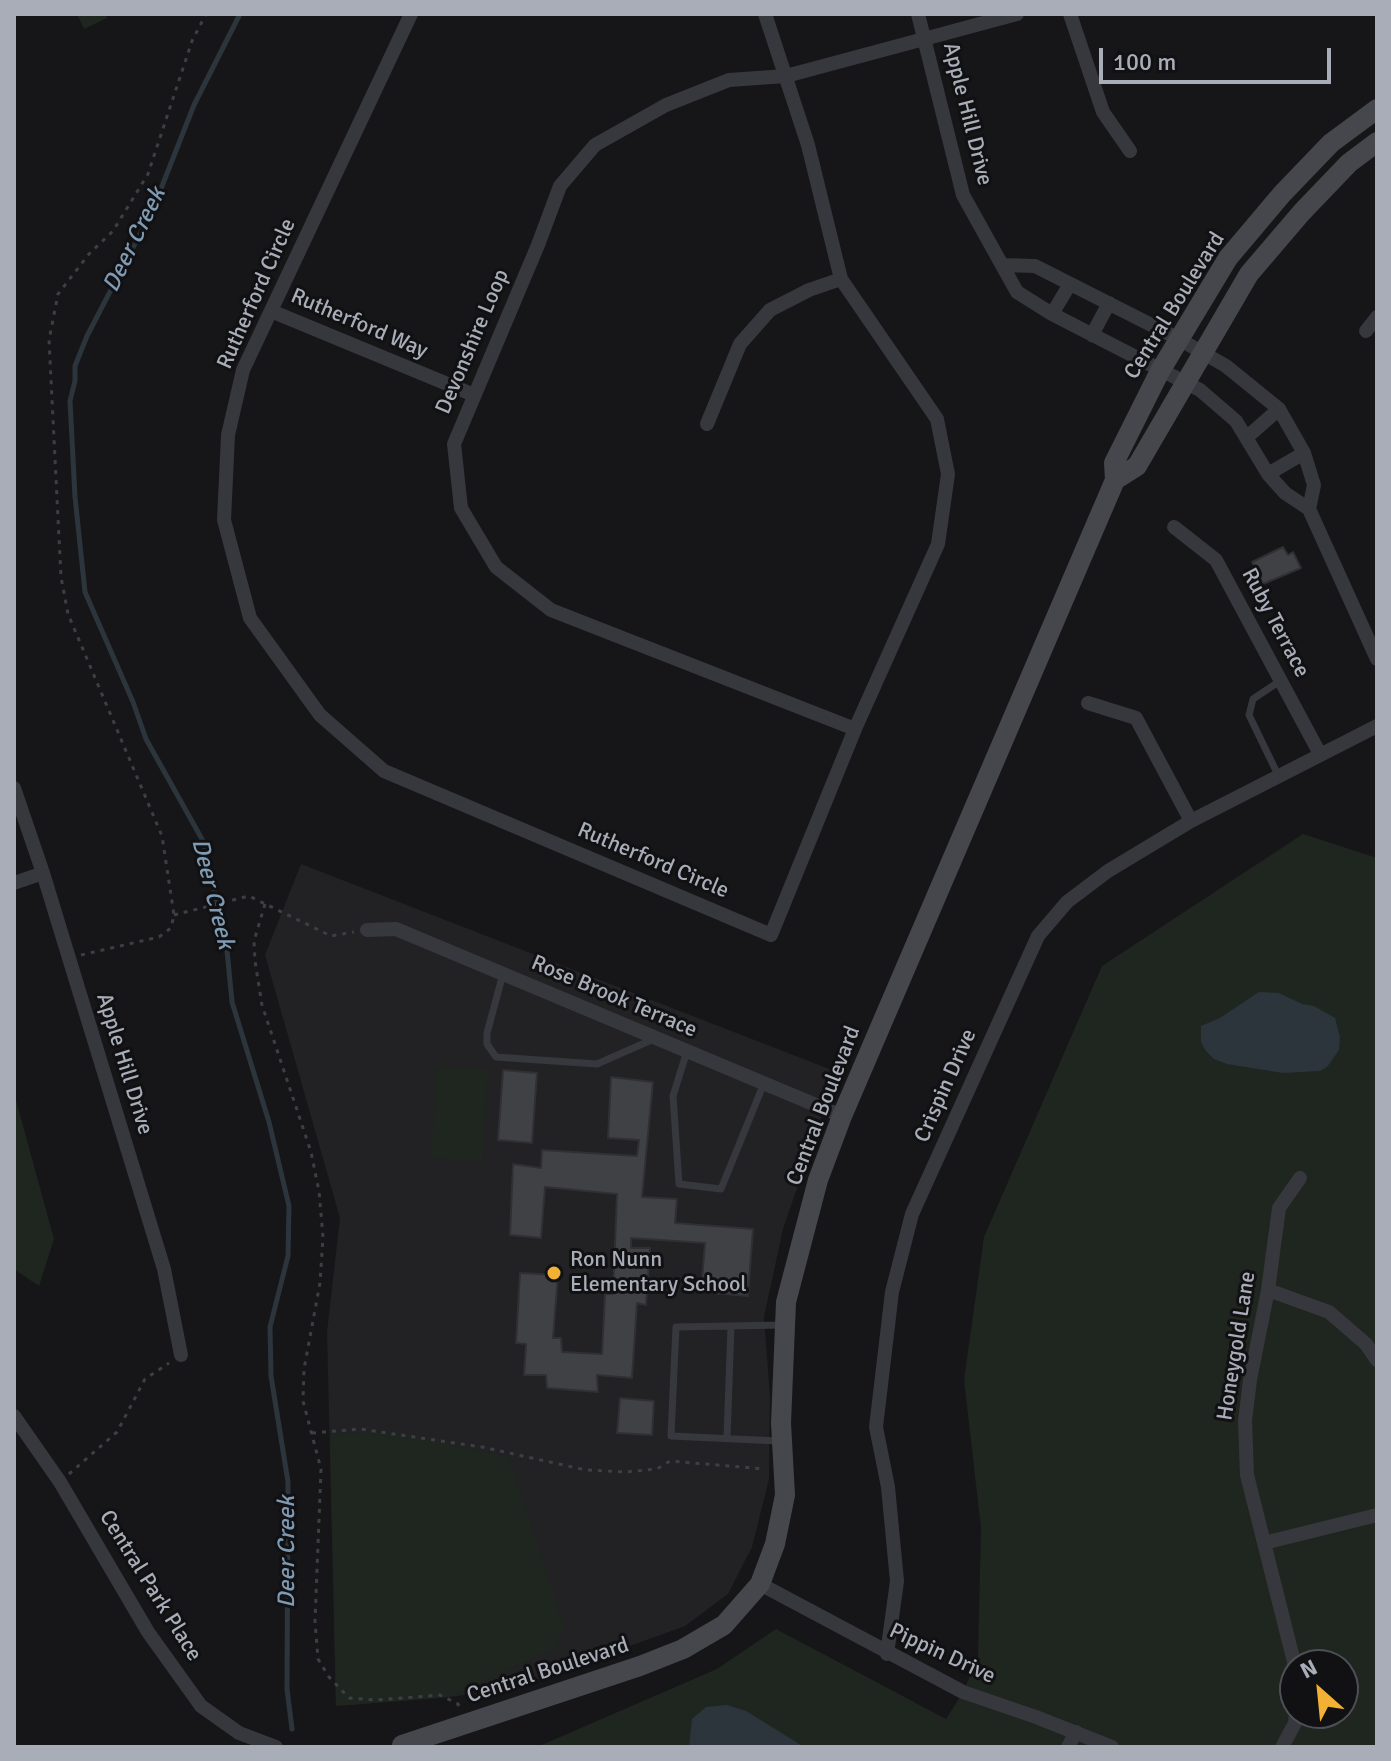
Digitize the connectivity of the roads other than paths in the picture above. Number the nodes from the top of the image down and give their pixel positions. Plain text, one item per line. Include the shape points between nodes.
1 (411, 14) edge
2 (765, 14) edge
3 (918, 14) edge
4 (1017, 14) edge
5 (1070, 14) edge
6 (926, 40) junction
7 (786, 76) junction
8 (1377, 109) edge
9 (1377, 142) edge
10 (1130, 151) dead end
11 (1003, 265) junction
12 (841, 279) junction
13 (1070, 284) junction
14 (1109, 303) junction
15 (271, 311) junction
16 (1052, 314) junction
17 (1377, 317) edge
18 (1366, 331) dead end
19 (1092, 335) junction
20 (1179, 339) junction
21 (1202, 352) junction
22 (1160, 371) junction
23 (1184, 384) junction
24 (474, 395) junction
25 (1279, 409) junction
26 (707, 424) dead end
27 (1246, 438) junction
28 (1304, 453) junction
29 (1268, 474) junction
30 (1115, 480) junction
31 (1309, 509) junction
32 (1174, 527) dead end
33 (1377, 659) edge
34 (1281, 680) junction
35 (1088, 703) dead end
36 (1377, 726) edge
37 (855, 729) junction
38 (1320, 754) junction
39 (1279, 777) junction
40 (14, 788) edge
41 (1191, 821) junction
42 (43, 873) junction
43 (14, 883) edge
44 (367, 930) road end
45 (503, 974) junction
46 (656, 1038) junction
47 (687, 1051) junction
48 (764, 1083) junction
49 (842, 1116) junction
50 (1300, 1178) dead end
51 (1268, 1290) junction
52 (785, 1325) junction
53 (731, 1326) junction
54 (181, 1355) road end
55 (1377, 1360) edge
56 (14, 1416) edge
57 (727, 1438) junction
58 (782, 1441) junction
59 (1377, 1515) edge
60 (1264, 1543) junction
61 (760, 1584) junction
62 (1291, 1649) edge
63 (887, 1654) junction
64 (1292, 1729) edge
65 (1076, 1732) junction
66 (399, 1746) edge
67 (276, 1747) edge
68 (1068, 1747) edge
69 (1112, 1747) edge
70 (1282, 1747) edge

1 - 15 street, Rutherford Circle
2 - 7 street, Rutherford Circle
3 - 6 street, Apple Hill Drive
4 - 6 street, Devonshire Loop
5 - 10 street via 1103,112
6 - 7 street, Devonshire Loop
6 - 11 street, Apple Hill Drive via 963,195
7 - 12 street, Rutherford Circle
7 - 24 street, Devonshire Loop via 729,80 666,105 595,145 560,186
8 - 20 street, Central Boulevard via 1331,143 1282,194 1228,258
9 - 21 street, Central Boulevard via 1349,163 1258,264
11 - 13 street, Apple Hill Drive via 1035,266
11 - 16 street, Apple Hill Drive via 1017,292
12 - 26 street via 770,310 740,344
12 - 37 street, Rutherford Circle via 937,419 948,474 938,544
13 - 14 street, Apple Hill Drive
13 - 16 street
14 - 19 street
14 - 20 street, Apple Hill Drive
15 - 24 street, Rutherford Way
15 - 37 street, Rutherford Circle via 243,370 228,435 224,520 250,618 320,715 384,771 771,935
16 - 19 street, Apple Hill Drive
17 - 18 street
19 - 22 street, Apple Hill Drive
20 - 21 street, Apple Hill Drive
20 - 22 street, Central Boulevard
21 - 23 street, Central Boulevard
21 - 25 street, Apple Hill Drive
22 - 23 street, Apple Hill Drive
22 - 30 street, Central Boulevard via 1114,463
23 - 27 street, Apple Hill Drive via 1200,390 1236,421
23 - 30 street, Central Boulevard via 1137,466
24 - 37 street, Devonshire Loop via 454,444 461,508 496,567 551,610
25 - 27 street
25 - 28 street, Apple Hill Drive
27 - 29 street, Apple Hill Drive
28 - 29 street
28 - 31 street, Apple Hill Drive via 1314,485
29 - 31 street, Apple Hill Drive
30 - 49 street, Central Boulevard
31 - 33 street, Apple Hill Drive
32 - 34 street, Ruby Terrace via 1216,560
34 - 38 street, Ruby Terrace
34 - 39 lane via 1253,699 1249,715
35 - 41 street via 1136,718
36 - 38 street, Crispin Drive
38 - 39 street, Crispin Drive
39 - 41 street, Crispin Drive
40 - 42 street, Apple Hill Drive
41 - 63 street, Crispin Drive via 1108,871 1067,902 1038,936 912,1214 892,1292 876,1427 897,1581
42 - 43 street
42 - 54 street, Apple Hill Drive via 164,1269
44 - 45 street, Rose Brook Terrace via 396,929
45 - 46 street, Rose Brook Terrace
45 - 46 lane via 487,1033 496,1057 597,1064
46 - 47 street, Rose Brook Terrace
47 - 48 street, Rose Brook Terrace
47 - 48 lane via 673,1096 679,1184 721,1189
48 - 49 street, Rose Brook Terrace
49 - 52 street, Central Boulevard via 818,1180 786,1302
50 - 51 street, Honeygold Lane via 1279,1208
51 - 55 street via 1329,1312
51 - 60 street, Honeygold Lane via 1245,1421 1247,1475
52 - 53 lane
52 - 58 street, Central Boulevard
53 - 57 lane
53 - 57 lane via 676,1327 671,1436
56 - 67 street, Central Park Place via 60,1482 148,1632 201,1706 239,1733
57 - 58 lane
58 - 61 street, Central Boulevard via 785,1495
59 - 60 street
60 - 62 street, Honeygold Lane
61 - 63 street, Pippin Drive
61 - 66 street, Central Boulevard via 724,1625 683,1649
63 - 65 street, Pippin Drive via 963,1692
64 - 70 street
65 - 68 street
65 - 69 street, Pippin Drive

